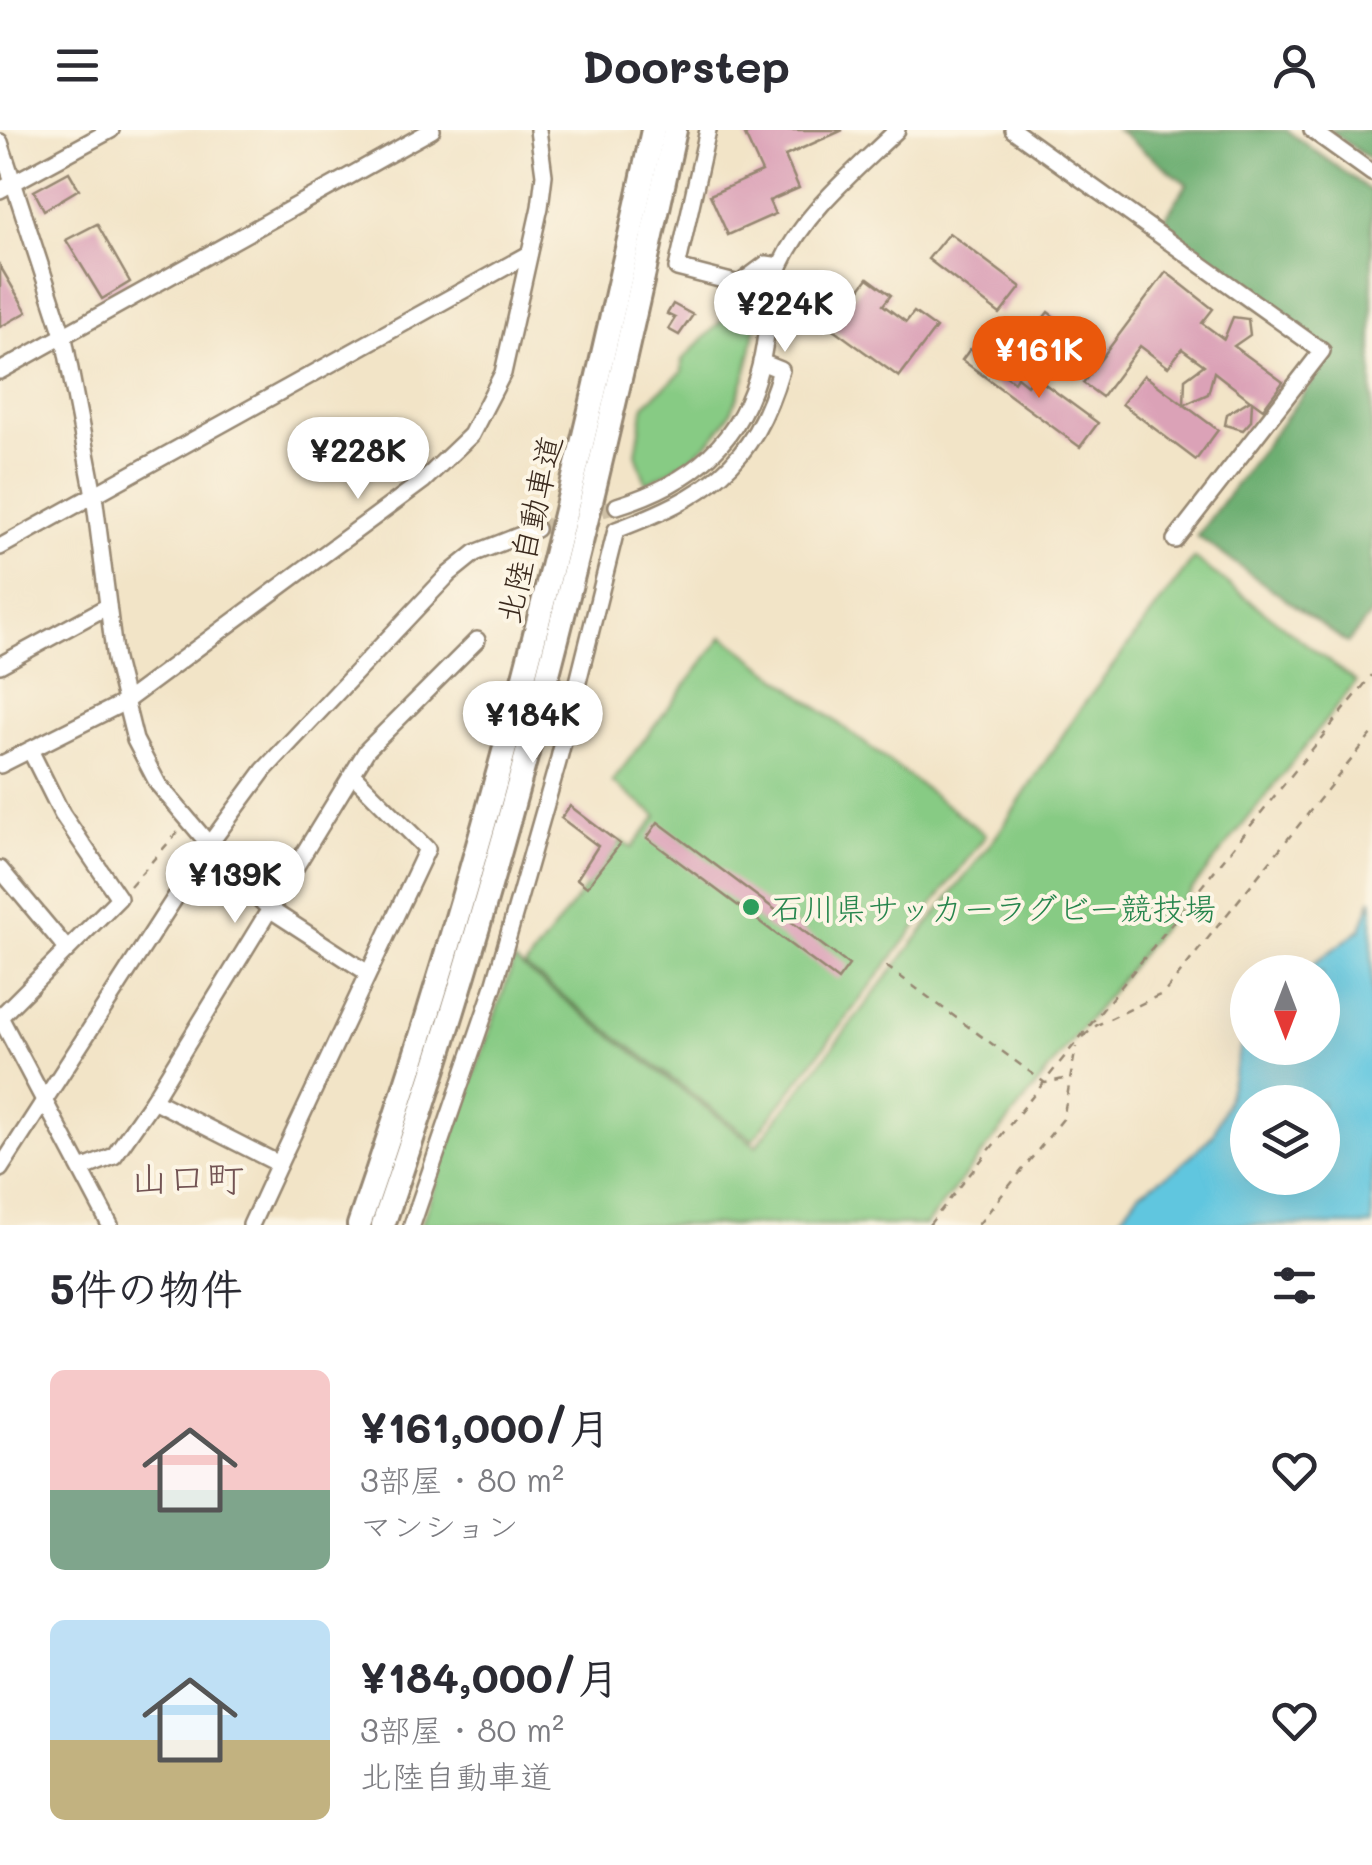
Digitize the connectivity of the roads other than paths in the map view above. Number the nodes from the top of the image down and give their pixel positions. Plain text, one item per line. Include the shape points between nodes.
1 (111, 130) edge
2 (432, 130) edge
3 (538, 130) edge
4 (652, 130) edge
5 (675, 130) edge
6 (708, 130) edge
7 (896, 130) edge
8 (1013, 130) edge
9 (1312, 130) edge
10 (0, 142) edge
11 (1372, 173) edge
12 (16, 182) junction
13 (0, 190) edge
14 (529, 254) junction
15 (780, 266) junction
16 (64, 338) junction
17 (761, 362) junction
18 (0, 371) edge
19 (94, 495) junction
20 (617, 506) tunnel mouth
21 (536, 529) tunnel mouth
22 (1175, 540) dead end
23 (0, 547) edge
24 (108, 606) junction
25 (477, 640) dead end
26 (0, 665) edge
27 (123, 703) junction
28 (30, 750) junction
29 (0, 764) edge
30 (352, 774) junction
31 (210, 842) junction
32 (0, 870) edge
33 (271, 910) junction
34 (68, 950) junction
35 (368, 973) junction
36 (2, 1013) edge
37 (46, 1098) junction
38 (153, 1100) junction
39 (279, 1164) junction
40 (84, 1168) junction
41 (0, 1169) edge
42 (110, 1225) edge
43 (252, 1225) edge
44 (359, 1225) edge
45 (382, 1225) edge
46 (412, 1225) edge

1 - 12 street
2 - 16 street
3 - 14 street via 544,175
4 - 44 highway, 北陸自動車道 via 558,551 486,828
5 - 45 highway, 北陸自動車道 via 584,536 502,853
6 - 15 street via 677,268 739,284 766,264
7 - 15 street via 820,208
8 - 22 street via 1322,351
9 - 11 street
10 - 12 street
12 - 13 street
12 - 16 street
14 - 19 street
14 - 27 street via 502,373 484,417 464,443 423,482
15 - 17 street
16 - 18 street
16 - 19 street
17 - 20 street via 747,406 718,451 675,484
17 - 46 street via 780,370 768,412 743,455 714,484 671,510 616,530 494,986
19 - 23 street
19 - 24 street
21 - 31 street via 475,553 420,601 264,770
24 - 26 street
24 - 27 street
25 - 30 street
27 - 28 street
27 - 31 street via 158,784
28 - 29 street
28 - 34 street via 62,814 120,898
30 - 33 street
30 - 35 street via 427,849
31 - 33 street
31 - 37 street
32 - 34 street
33 - 35 street
33 - 38 street
34 - 36 street
35 - 39 street
36 - 37 street
37 - 40 street
37 - 41 street
38 - 39 street
38 - 40 street via 114,1156
39 - 43 street
40 - 42 street

